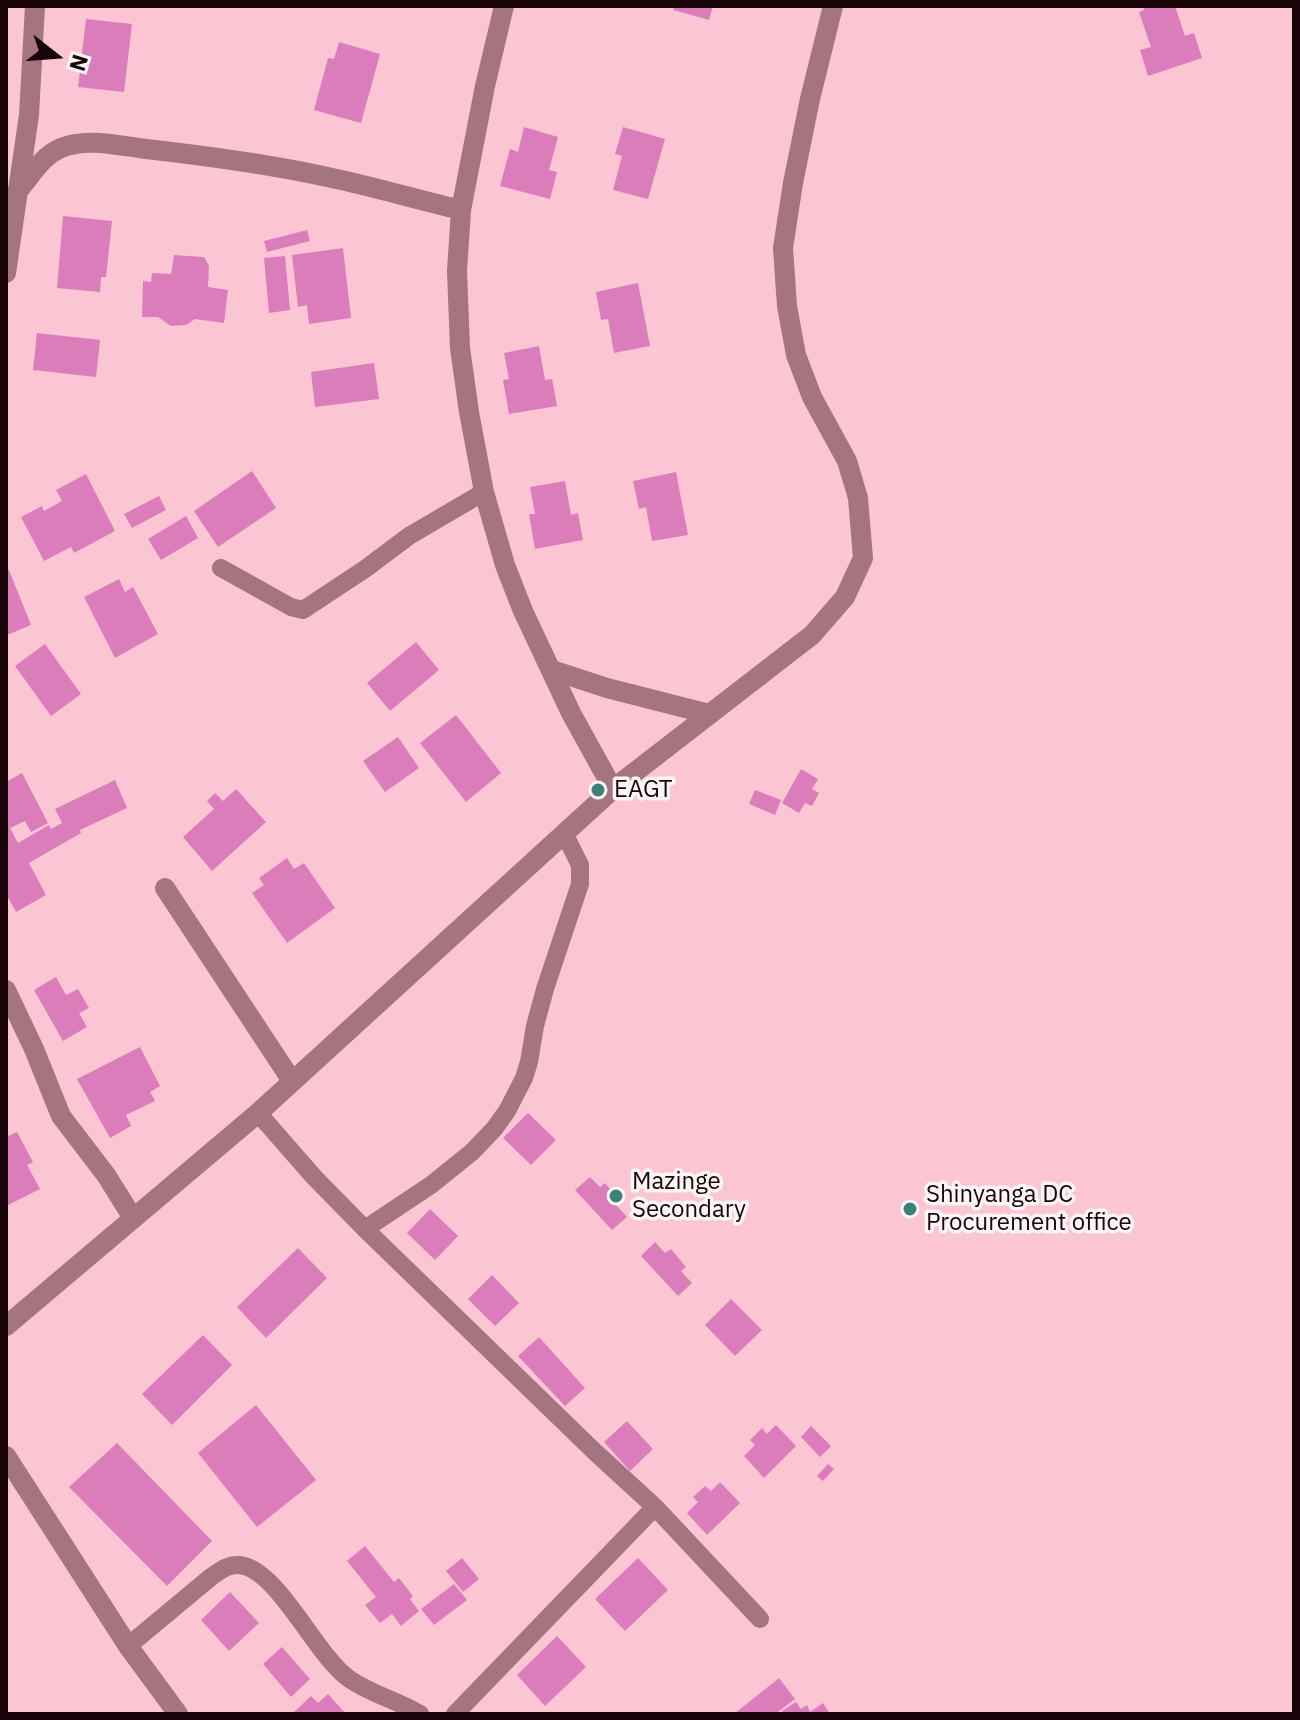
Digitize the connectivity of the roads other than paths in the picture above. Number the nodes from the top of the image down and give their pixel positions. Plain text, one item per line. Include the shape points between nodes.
1 (35, 6) edge
2 (504, 6) edge
3 (833, 6) edge
4 (12, 198) edge
5 (461, 210) junction
6 (6, 273) edge
7 (484, 492) junction
8 (221, 568) dead end
9 (552, 670) junction
10 (709, 714) junction
11 (613, 789) junction
12 (564, 833) junction
13 (165, 888) dead end
14 (6, 990) edge
15 (292, 1081) junction
16 (258, 1113) junction
17 (133, 1218) junction
18 (365, 1229) junction
19 (6, 1326) edge
20 (6, 1456) edge
21 (655, 1507) junction
22 (760, 1619) dead end
23 (128, 1646) junction
24 (178, 1714) edge
25 (420, 1714) edge
26 (455, 1714) edge

1 - 4 street via 29,115
2 - 5 street
3 - 10 street via 783,248 796,355 847,461 858,498 863,558 845,597 812,635
4 - 5 street via 58,149 93,143 203,155 331,178
4 - 6 street
5 - 7 street via 460,348
7 - 8 lane via 409,536 303,610
7 - 9 street via 505,565
9 - 10 street
9 - 11 street
10 - 11 street
11 - 12 street
12 - 15 street
12 - 18 lane via 580,865 580,884 545,989 529,1062 507,1111 472,1152
13 - 15 street
14 - 17 street via 61,1116
15 - 16 street
16 - 17 street
16 - 18 lane
17 - 19 street
18 - 21 lane
20 - 23 street
21 - 22 lane
21 - 26 lane
23 - 24 street
23 - 25 lane via 218,1572 236,1564 276,1588 347,1678

